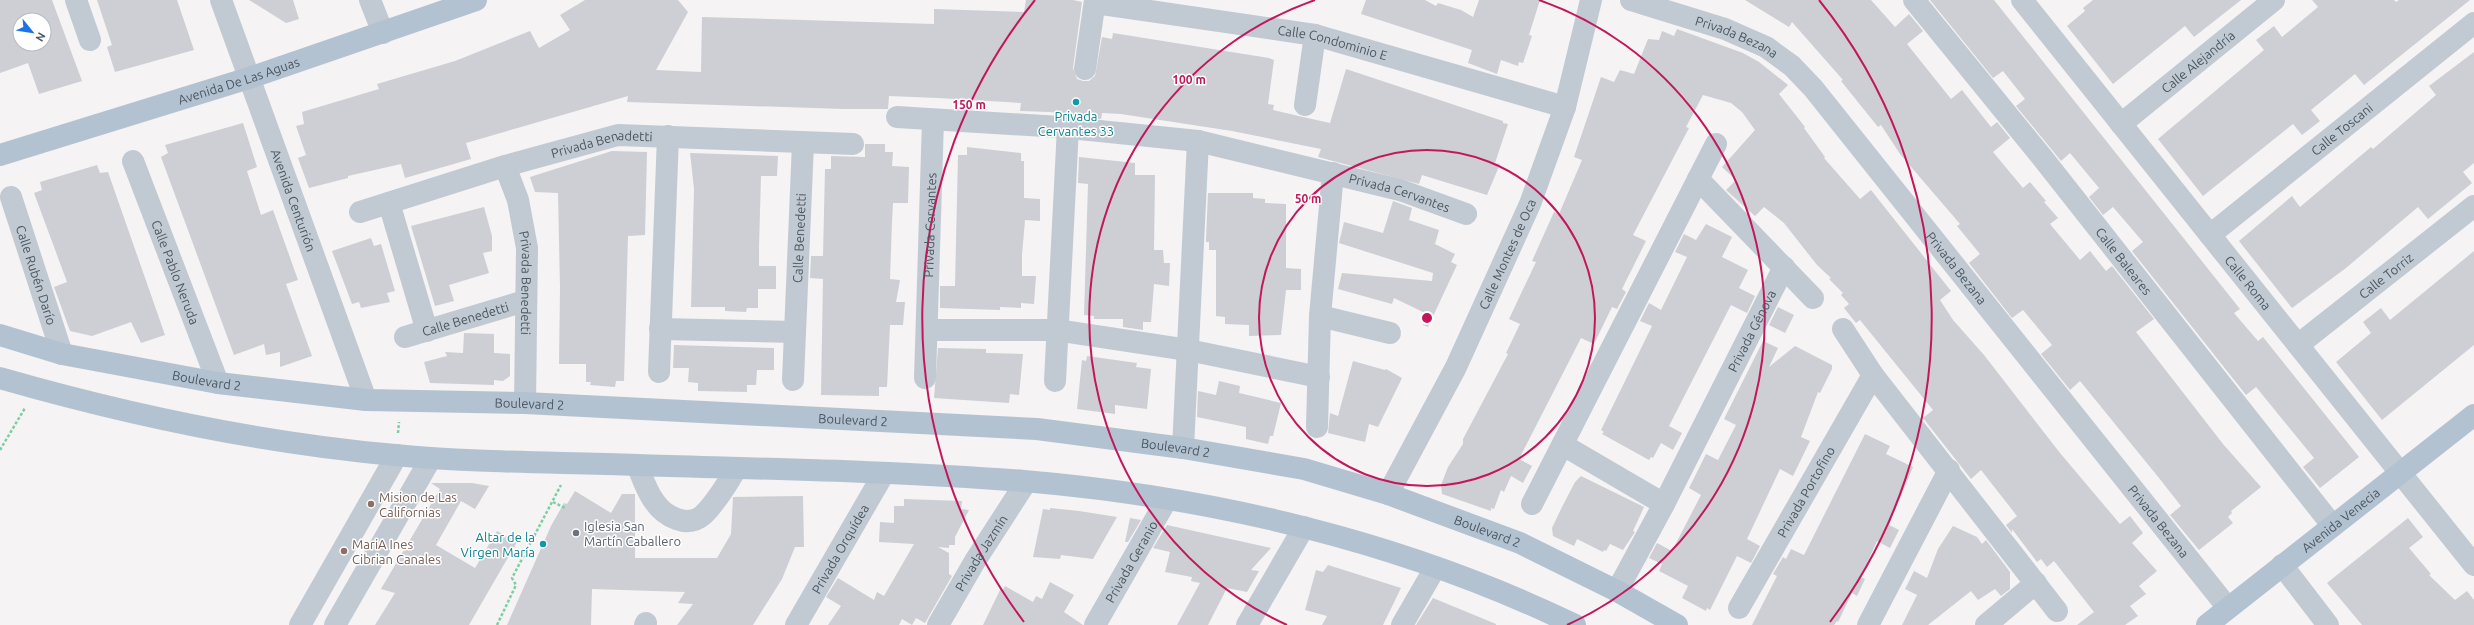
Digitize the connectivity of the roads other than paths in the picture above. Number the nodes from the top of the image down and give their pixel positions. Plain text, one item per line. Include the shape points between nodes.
1 (76, 0) edge
2 (221, 0) edge
3 (370, 0) edge
4 (476, 0) edge
5 (1591, 0) edge
6 (1631, 0) edge
7 (1914, 0) edge
8 (2274, 0) edge
9 (1095, 1) edge
10 (2030, 3) edge
11 (2474, 23) edge
12 (383, 33) junction
13 (1315, 36) junction
14 (90, 40) dead end
15 (1085, 69) dead end
16 (249, 78) junction
17 (1304, 105) dead end
18 (1565, 107) junction
19 (897, 117) dead end
20 (933, 120) junction
21 (2121, 124) junction
22 (1068, 127) junction
23 (668, 136) junction
24 (1198, 141) junction
25 (803, 143) junction
26 (853, 144) dead end
27 (1716, 144) dead end
28 (0, 155) edge
29 (133, 161) dead end
30 (505, 166) junction
31 (1333, 173) junction
32 (1698, 179) junction
33 (11, 197) dead end
34 (389, 204) junction
35 (2474, 206) edge
36 (360, 212) dead end
37 (1466, 214) dead end
38 (2210, 235) junction
39 (1784, 267) junction
40 (1813, 298) dead end
41 (525, 301) junction
42 (1320, 316) junction
43 (660, 329) junction
44 (1843, 329) dead end
45 (928, 330) junction
46 (1056, 330) junction
47 (427, 331) junction
48 (795, 332) junction
49 (1390, 333) dead end
50 (0, 335) edge
51 (405, 337) dead end
52 (2298, 345) junction
53 (1188, 350) junction
54 (62, 354) junction
55 (659, 372) dead end
56 (1873, 375) junction
57 (1318, 377) junction
58 (0, 378) edge
59 (925, 378) dead end
60 (793, 380) dead end
61 (1055, 381) dead end
62 (218, 383) junction
63 (366, 400) junction
64 (525, 403) junction
65 (2474, 415) edge
66 (1317, 427) dead end
67 (1563, 445) junction
68 (1183, 448) junction
69 (397, 455) junction
70 (431, 458) junction
71 (636, 465) junction
72 (737, 468) junction
73 (1949, 470) junction
74 (884, 473) junction
75 (2401, 474) junction
76 (1026, 482) junction
77 (1388, 494) junction
78 (1167, 499) junction
79 (1532, 504) dead end
80 (1664, 504) junction
81 (2332, 525) junction
82 (1304, 527) junction
83 (2282, 565) junction
84 (2474, 566) edge
85 (1435, 568) junction
86 (2036, 583) junction
87 (1617, 591) junction
88 (1739, 608) dead end
89 (2228, 608) junction
90 (2057, 611) dead end
91 (1562, 622) edge
92 (300, 625) edge
93 (335, 625) edge
94 (796, 625) edge
95 (938, 625) edge
96 (1095, 625) edge
97 (1247, 625) edge
98 (1402, 625) edge
99 (1677, 625) edge
100 (1868, 625) edge
101 (1986, 625) edge
102 (2207, 625) edge
103 (2328, 625) edge

1 - 14 street
2 - 16 street, Avenida Centurión
3 - 12 street
4 - 12 main road, Avenida De Las Aguas
5 - 18 street, Calle Montes de Oca
6 - 89 street, Privada Bezana via 1725,29 1766,47 1792,66 1818,94
7 - 81 street, Calle Baleares
8 - 21 street, Calle Alejandría
9 - 13 street, Calle Condominio E
9 - 15 street
10 - 21 street, Calle Roma
11 - 38 street, Calle Toscani
12 - 16 main road, Avenida De Las Aguas
13 - 17 street
13 - 18 street, Calle Condominio E
16 - 28 main road, Avenida De Las Aguas
16 - 63 street, Avenida Centurión
18 - 77 street, Calle Montes de Oca via 1530,204 1456,367
19 - 20 street, Privada Cervantes
20 - 22 street, Privada Cervantes
20 - 45 street, Privada Cervantes
21 - 38 street, Calle Roma
22 - 24 street, Privada Cervantes
22 - 46 street
23 - 25 street, Privada Benadetti
23 - 30 street, Privada Benadetti via 618,135
23 - 43 street
24 - 31 street, Privada Cervantes
24 - 53 street
25 - 26 street, Privada Benadetti
25 - 48 street, Calle Benedetti
27 - 32 street
29 - 62 street, Calle Pablo Neruda
30 - 34 street, Privada Benadetti
30 - 41 street, Privada Benedetti via 518,200 527,248
31 - 37 street, Privada Cervantes via 1400,190
31 - 42 street, Privada Cervantes
32 - 39 street
32 - 67 street
33 - 54 street, Calle Rubén Darío
34 - 36 street, Privada Benadetti
34 - 47 street
35 - 52 street, Calle Torriz
38 - 52 street, Calle Roma
39 - 40 street
39 - 80 street, Privada Génova
41 - 47 street, Calle Benedetti
41 - 64 street, Privada Benedetti
42 - 49 street
42 - 57 street, Privada Cervantes
43 - 48 street
43 - 55 street
44 - 56 street
45 - 46 street
45 - 59 street, Privada Cervantes
46 - 53 street
46 - 61 street
47 - 51 street, Calle Benedetti
48 - 60 street, Calle Benedetti
50 - 54 main road, Boulevard 2
52 - 75 street, Calle Roma
53 - 57 street
53 - 68 street
54 - 62 main road, Boulevard 2
56 - 73 street
56 - 88 street, Privada Portofino
57 - 66 street, Privada Cervantes
58 - 69 main road via 36,389 216,430 294,445
62 - 63 main road, Boulevard 2
63 - 64 main road, Boulevard 2
64 - 68 main road, Boulevard 2 via 1037,428
65 - 75 main road, Avenida Venecia
67 - 79 street
67 - 80 street
68 - 77 main road, Boulevard 2 via 1304,469
69 - 70 main road
69 - 92 street
70 - 71 main road
70 - 93 street
71 - 72 main road
71 - 72 street via 654,501 681,522 695,520 703,515
72 - 74 main road
73 - 86 street
73 - 100 street
74 - 76 main road
74 - 94 street, Privada Orquídea
75 - 81 main road, Avenida Venecia
75 - 84 street, Calle Roma
76 - 78 main road
76 - 95 street, Privada Jazmín via 975,560
77 - 87 main road, Boulevard 2 via 1520,543
78 - 82 main road
78 - 96 street, Privada Geranio
80 - 87 street, Privada Génova
81 - 83 main road, Avenida Venecia
82 - 85 main road
82 - 97 street
83 - 89 main road, Avenida Venecia
83 - 103 street
85 - 91 main road via 1496,590
85 - 98 street
86 - 90 street
86 - 101 street
87 - 99 main road, Boulevard 2
89 - 102 main road, Avenida Venecia

